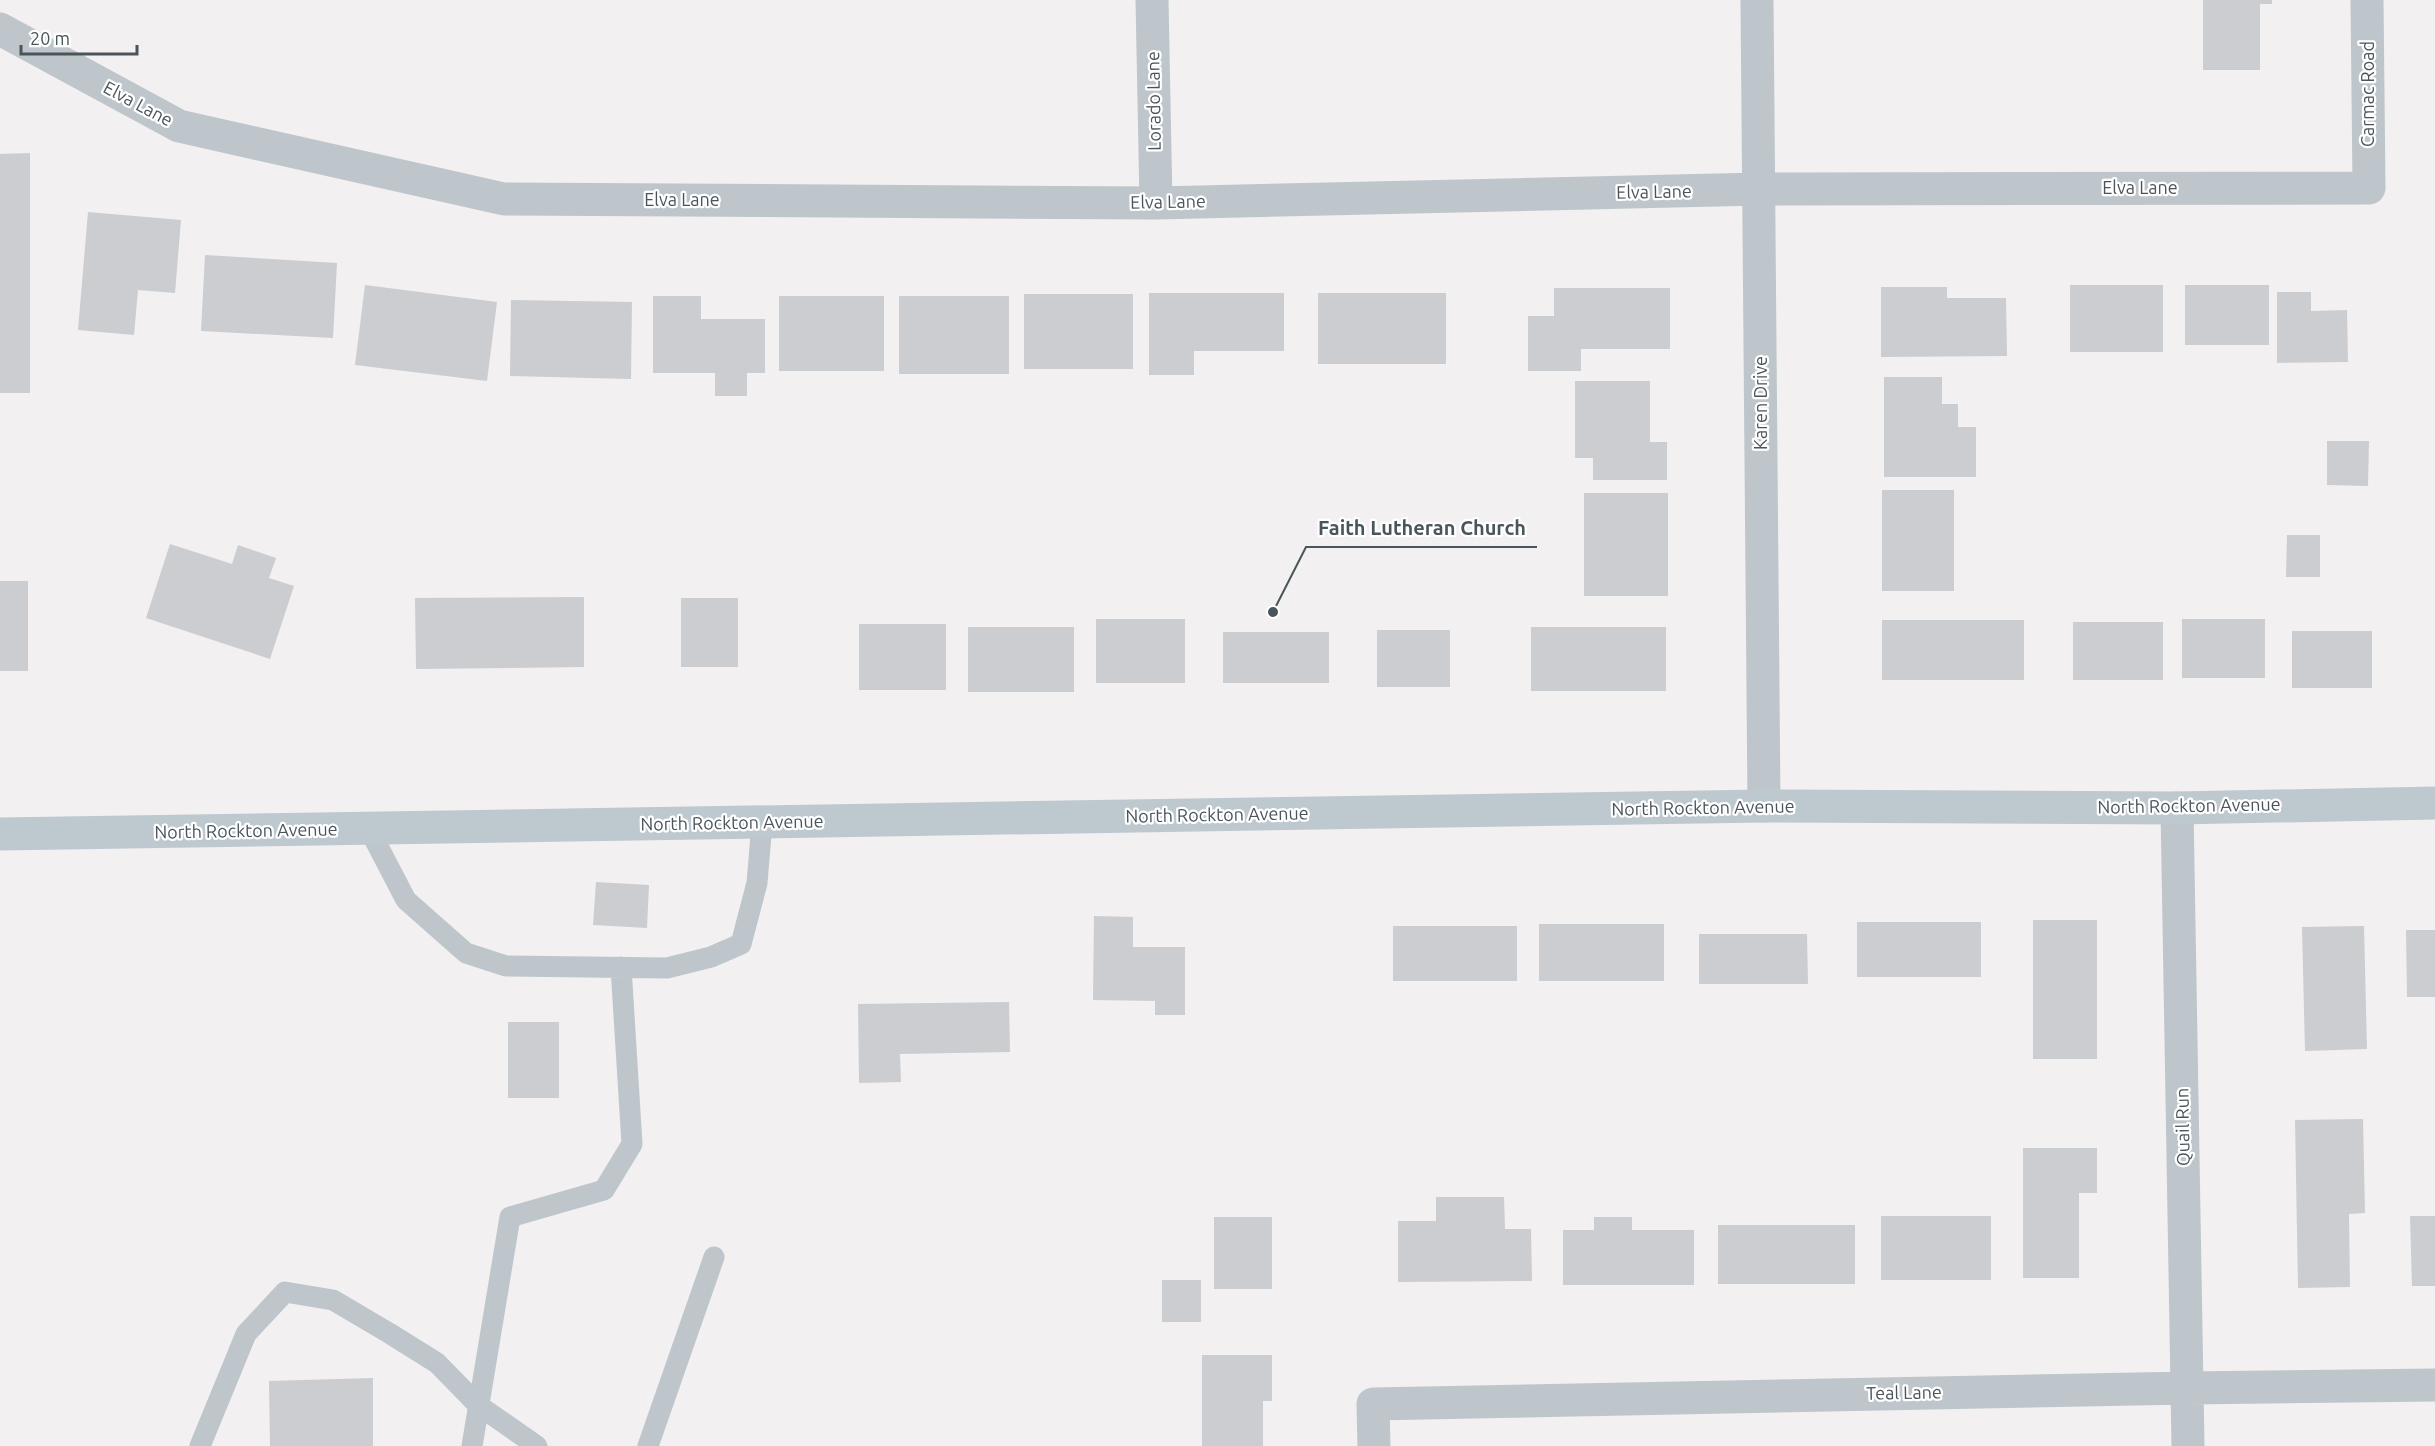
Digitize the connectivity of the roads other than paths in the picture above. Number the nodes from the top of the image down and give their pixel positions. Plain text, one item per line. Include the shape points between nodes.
1 (1152, 0) edge
2 (1757, 0) edge
3 (2367, 0) edge
4 (0, 29) edge
5 (2368, 188) joint
6 (1760, 189) junction
7 (1156, 202) junction
8 (2435, 803) edge
9 (1764, 806) junction
10 (2177, 808) junction
11 (762, 823) junction
12 (369, 829) junction
13 (0, 834) edge
14 (621, 967) junction
15 (714, 1257) dead end
16 (2435, 1385) edge
17 (2188, 1388) junction
18 (478, 1405) junction
19 (200, 1446) edge
20 (472, 1446) edge
21 (537, 1446) edge
22 (648, 1446) edge
23 (1374, 1446) edge
24 (2188, 1446) edge

1 - 7 street, Lorado Lane
2 - 6 street, Karen Drive
3 - 5 street, Carmac Road
4 - 7 street, Elva Lane via 179,126 504,199
5 - 6 street, Elva Lane
6 - 7 street, Elva Lane
6 - 9 street, Karen Drive
8 - 10 main road, North Rockton Avenue
9 - 10 main road, North Rockton Avenue
9 - 11 main road, North Rockton Avenue
10 - 17 street, Quail Run
11 - 12 main road, North Rockton Avenue
11 - 14 lane via 757,884 741,944 711,957 667,968
12 - 13 main road, North Rockton Avenue
12 - 14 lane via 406,900 466,954 506,966
14 - 18 lane via 632,1144 604,1190 510,1217
15 - 22 lane
16 - 17 street, Teal Lane
17 - 23 street, Teal Lane via 1373,1404
17 - 24 street, Quail Run
18 - 19 lane via 437,1363 333,1300 285,1292 246,1334
18 - 20 lane
18 - 21 lane

